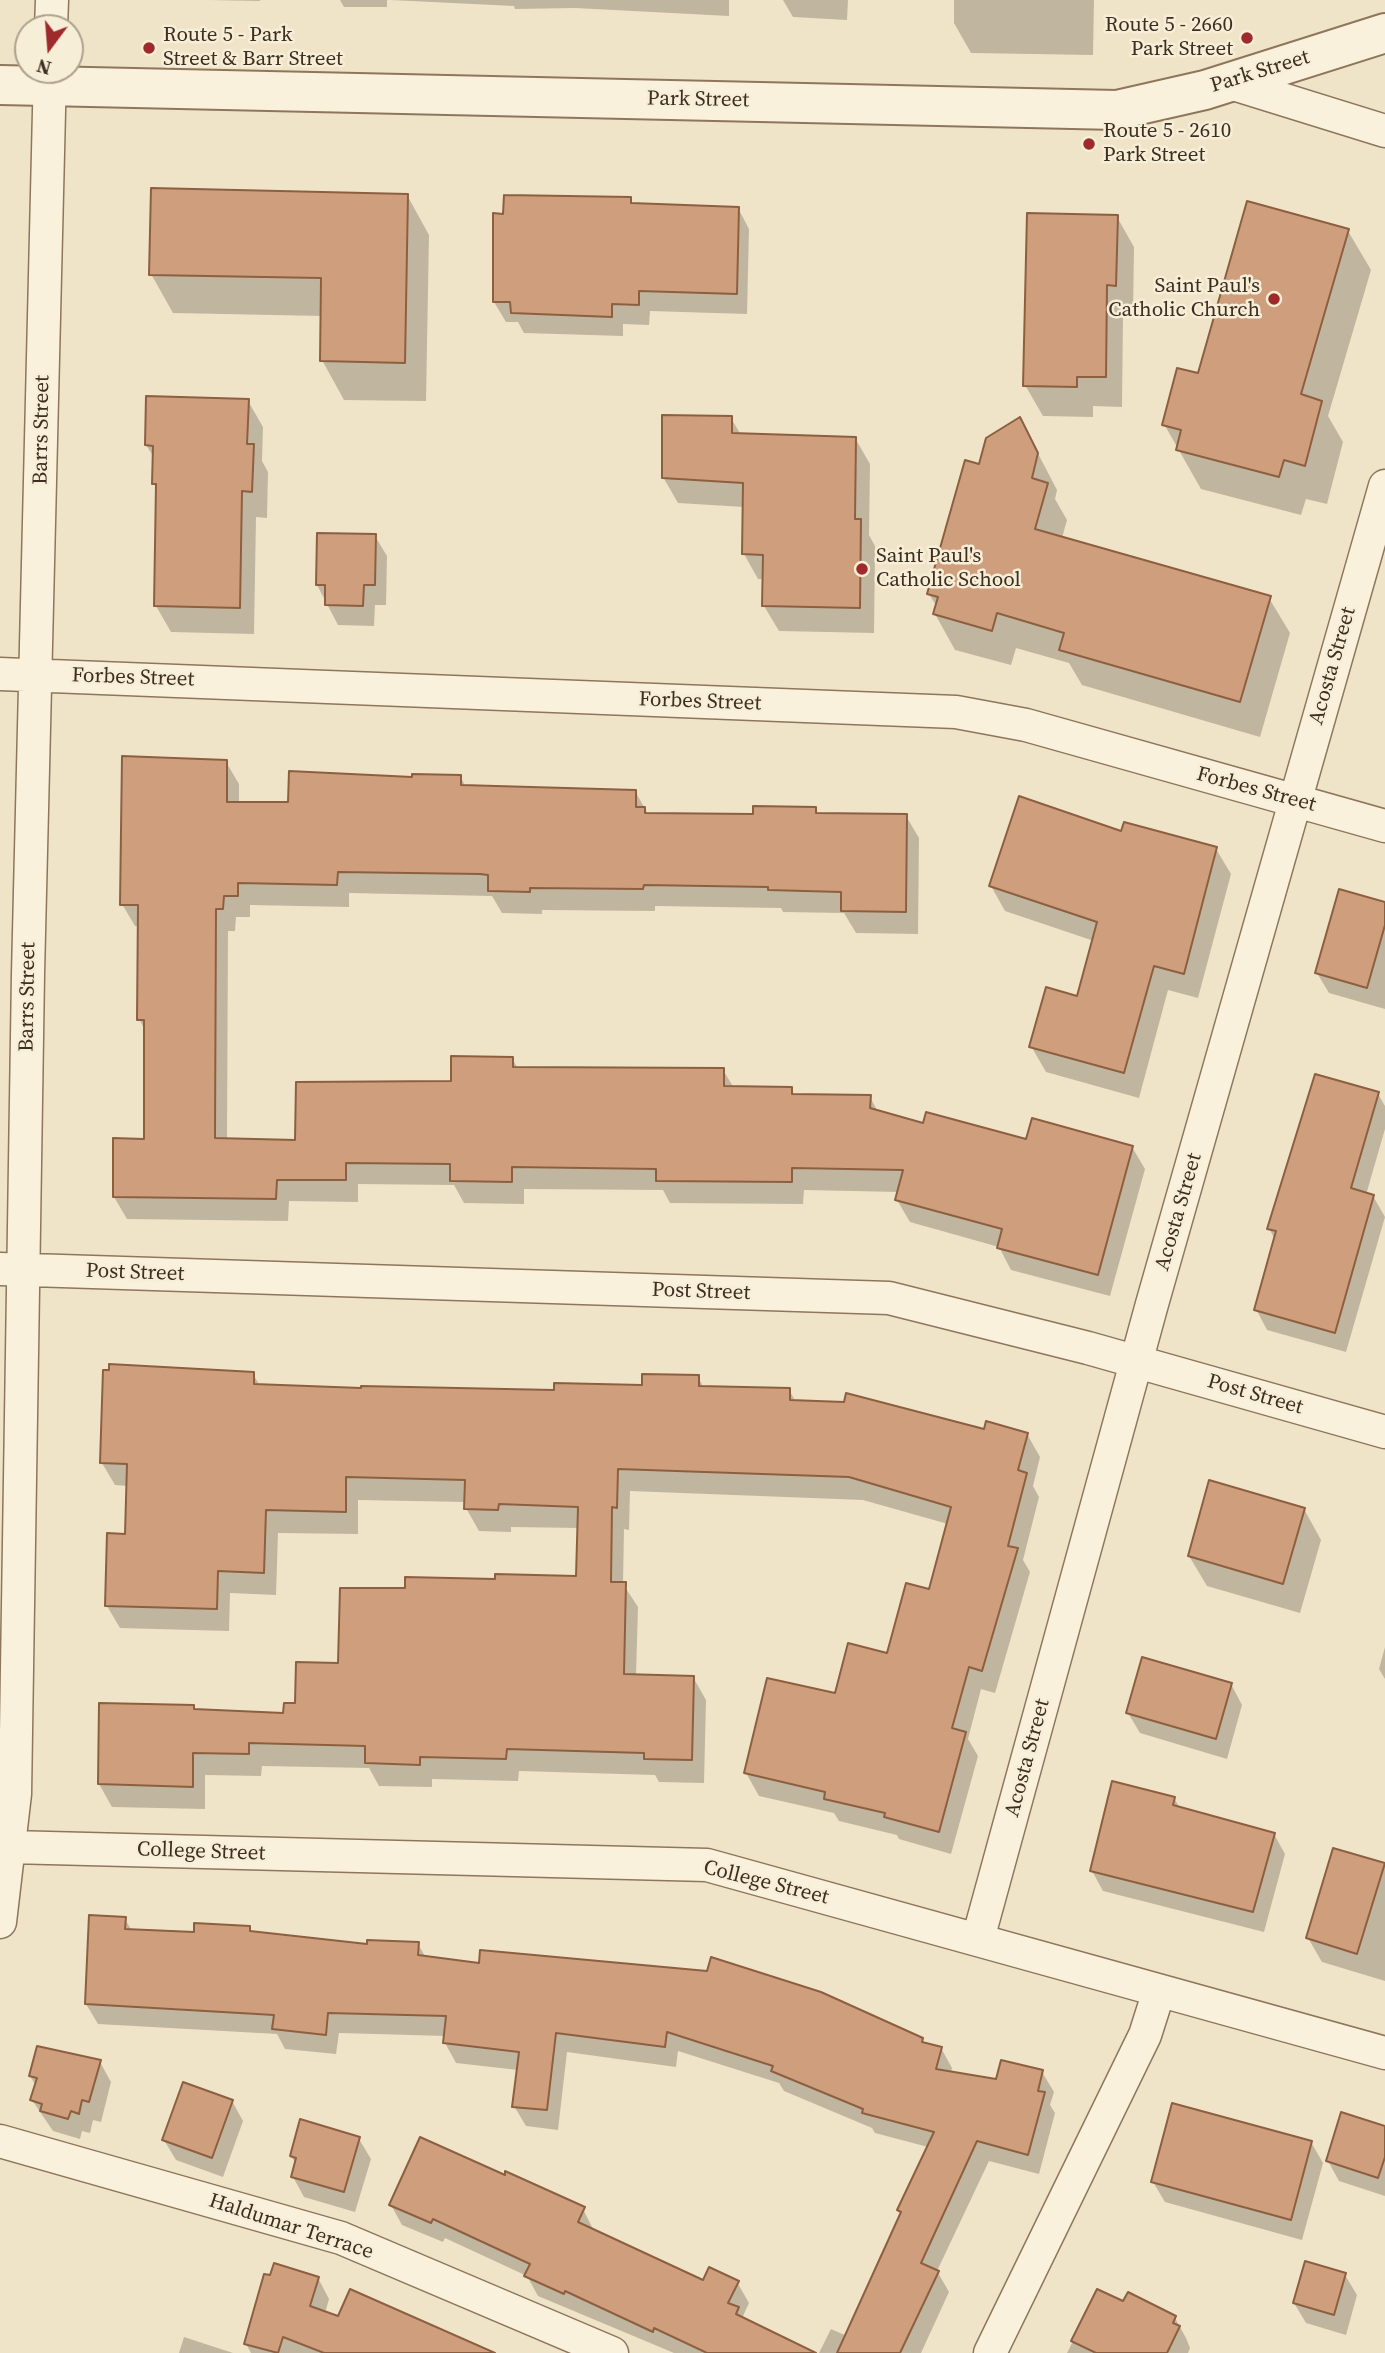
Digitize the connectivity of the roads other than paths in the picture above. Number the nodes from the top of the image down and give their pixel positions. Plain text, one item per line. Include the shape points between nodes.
1 (1385, 33) edge
2 (84, 79) edge
3 (1227, 82) junction
4 (50, 84) edge
5 (1385, 131) edge
6 (1385, 486) edge
7 (0, 674) edge
8 (35, 675) junction
9 (1295, 801) junction
10 (1385, 826) edge
11 (11, 1269) edge
12 (1137, 1362) junction
13 (1385, 1432) edge
14 (5, 1846) edge
15 (0, 1922) edge
16 (978, 1939) junction
17 (1159, 1991) junction
18 (1385, 2053) edge
19 (0, 2141) edge
20 (612, 2353) edge
21 (990, 2353) edge

1 - 3 street, Park Street
2 - 3 street, Park Street via 1117,110
3 - 5 street
4 - 8 street, Barrs Street
6 - 9 street, Acosta Street
7 - 8 street, Forbes Street
8 - 9 street, Forbes Street via 956,712 1026,724
8 - 11 street, Barrs Street
9 - 10 street, Forbes Street
9 - 12 street, Acosta Street
11 - 12 street, Post Street via 889,1298
11 - 14 street, Barrs Street via 15,1794
12 - 13 street, Post Street
12 - 16 street, Acosta Street
14 - 15 street, Barrs Street
14 - 16 street, College Street via 707,1866
16 - 17 street, College Street
17 - 18 street, College Street
17 - 21 street via 1145,2035
19 - 20 street, Haldumar Terrace via 341,2238

